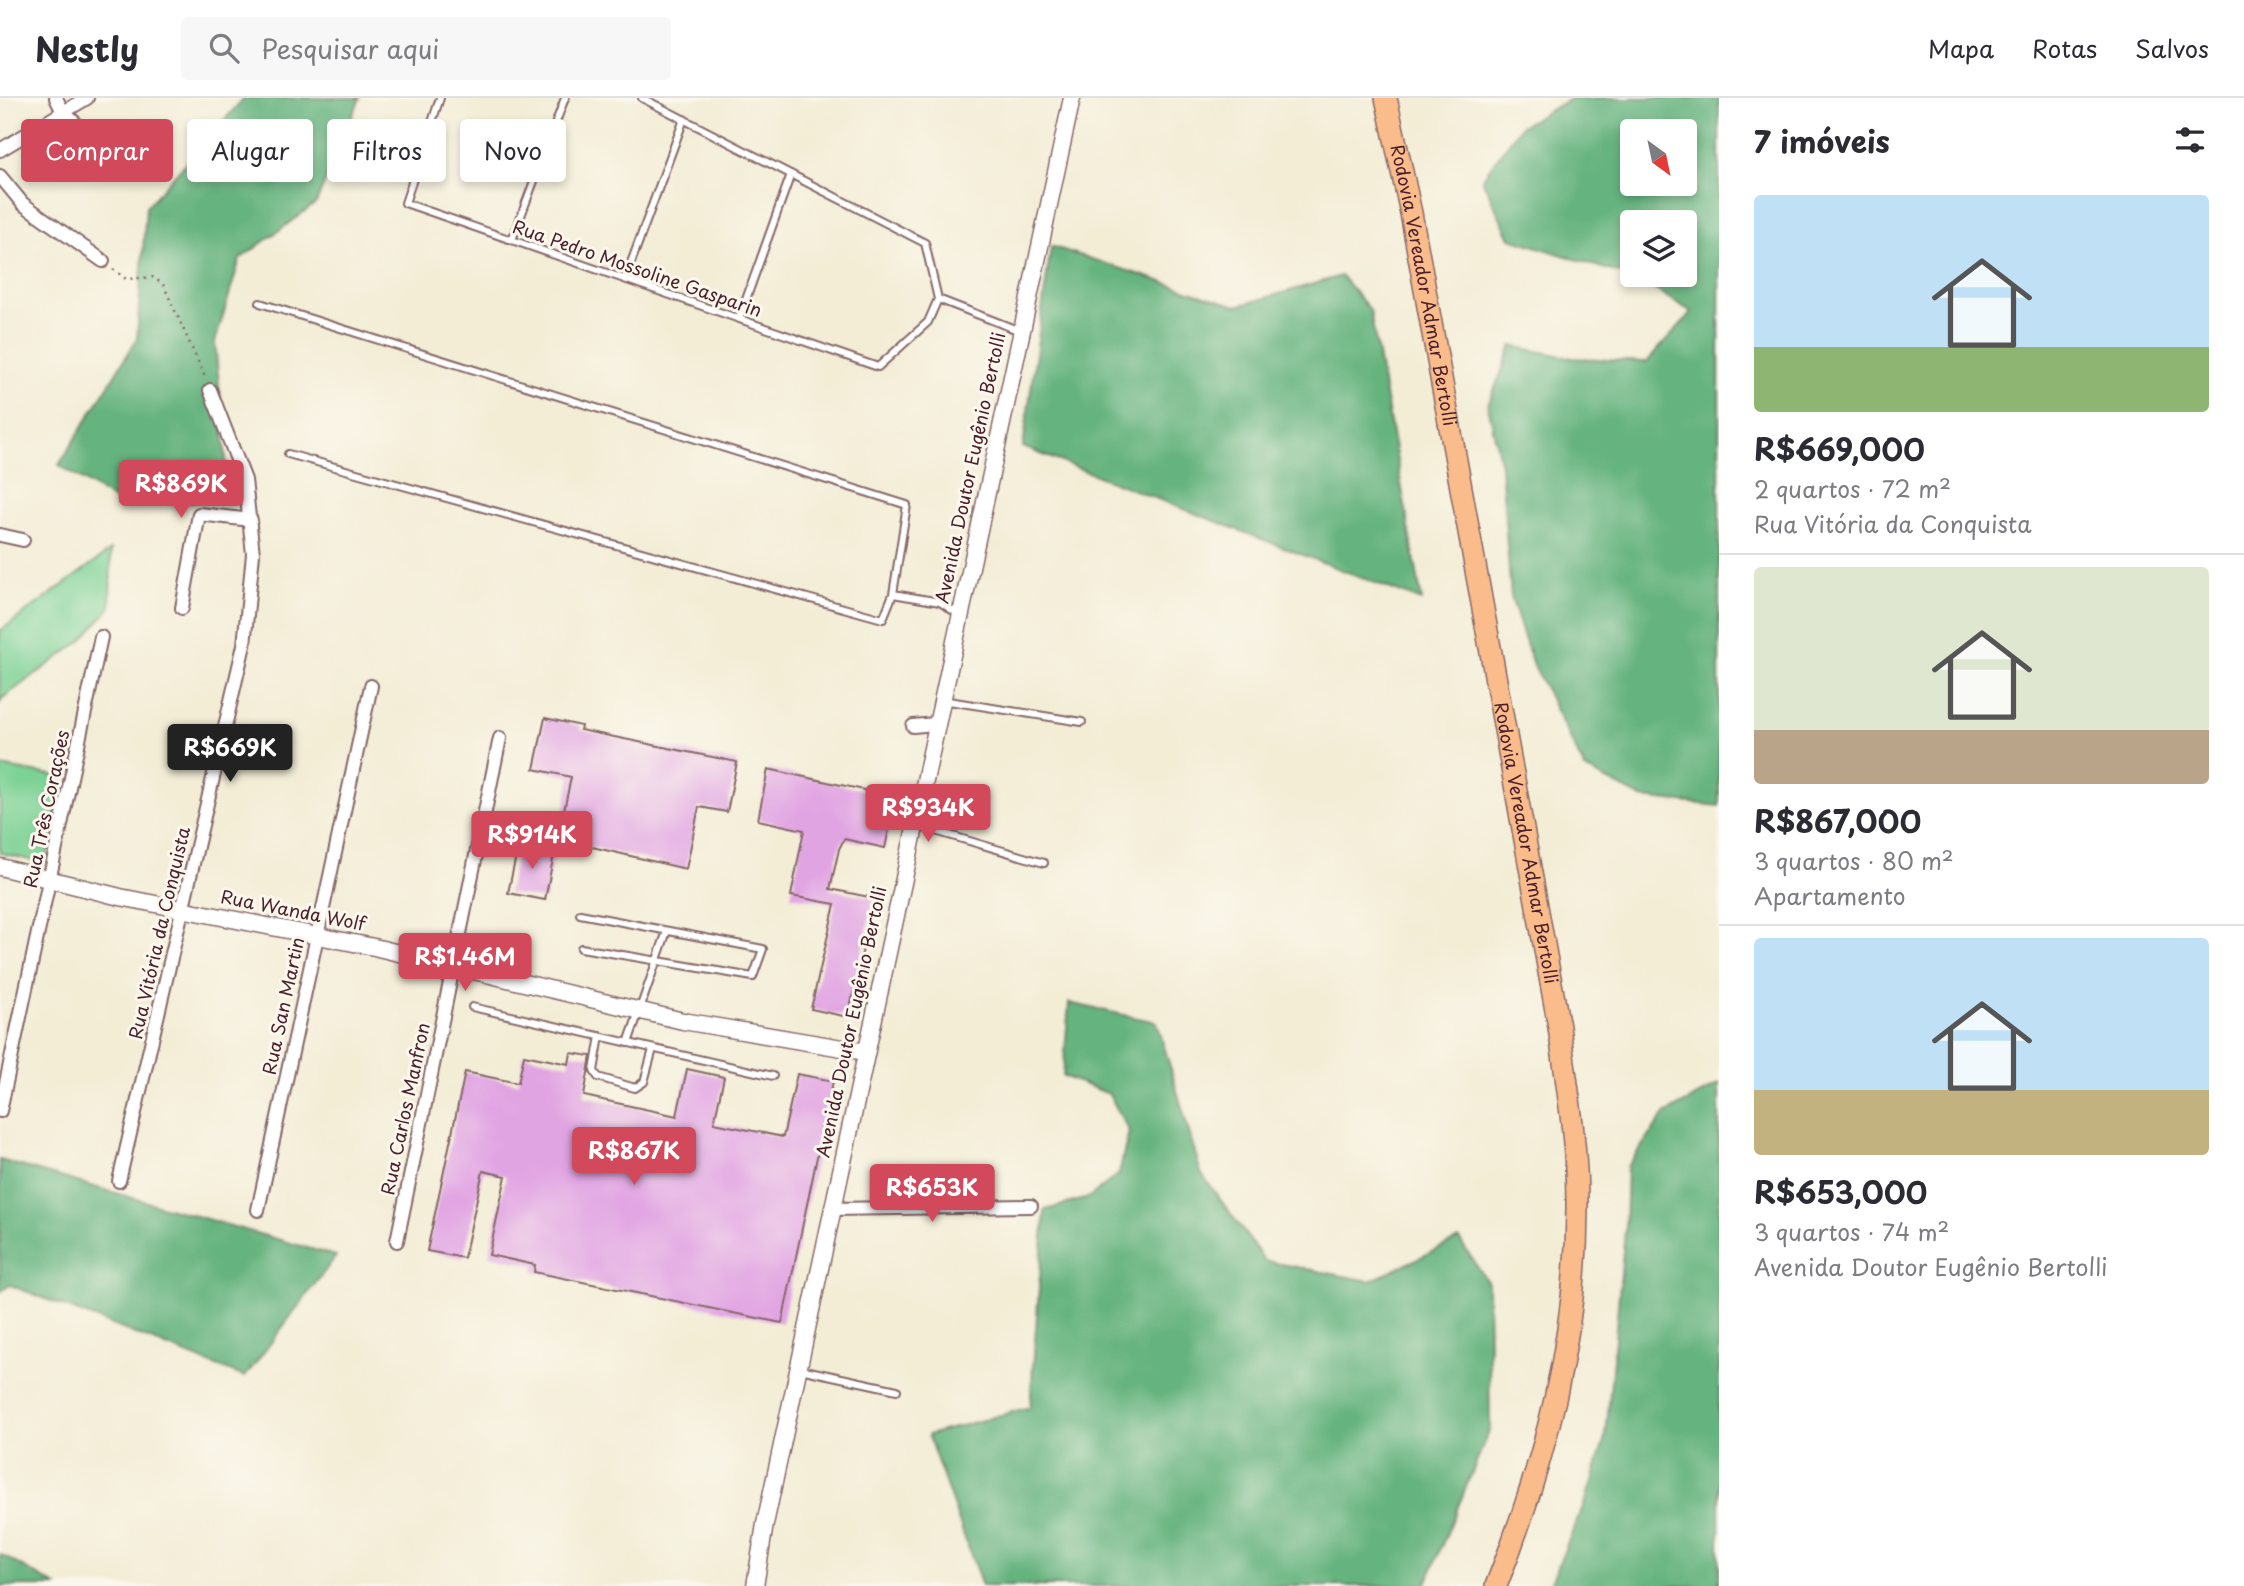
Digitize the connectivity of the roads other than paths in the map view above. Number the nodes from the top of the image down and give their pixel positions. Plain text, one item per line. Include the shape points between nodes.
1 (55, 98) edge
2 (88, 98) edge
3 (440, 98) edge
4 (565, 98) edge
5 (642, 98) edge
6 (1072, 98) edge
7 (1386, 98) edge
8 (63, 112) junction
9 (71, 119) edge
10 (684, 119) junction
11 (0, 150) edge
12 (791, 174) junction
13 (0, 176) edge
14 (512, 240) junction
15 (103, 261) road end
16 (625, 279) junction
17 (938, 299) junction
18 (260, 303) dead end
19 (739, 319) junction
20 (1020, 331) junction
21 (210, 390) road end
22 (288, 454) dead end
23 (251, 520) junction
24 (0, 535) edge
25 (23, 540) dead end
26 (892, 594) junction
27 (182, 608) dead end
28 (958, 614) junction
29 (101, 637) dead end
30 (371, 686) dead end
31 (940, 700) junction
32 (1082, 722) dead end
33 (935, 724) junction
34 (913, 726) dead end
35 (500, 738) dead end
36 (914, 825) junction
37 (1044, 863) dead end
38 (0, 867) edge
39 (50, 879) junction
40 (185, 909) junction
41 (580, 914) dead end
42 (667, 931) junction
43 (317, 937) junction
44 (581, 948) dead end
45 (657, 963) junction
46 (453, 966) junction
47 (471, 1007) dead end
48 (639, 1010) junction
49 (600, 1036) junction
50 (628, 1043) junction
51 (653, 1049) junction
52 (866, 1052) junction
53 (773, 1076) dead end
54 (0, 1111) edge
55 (119, 1181) dead end
56 (1031, 1206) dead end
57 (832, 1209) junction
58 (258, 1210) dead end
59 (397, 1241) dead end
60 (799, 1368) junction
61 (897, 1391) dead end
62 (755, 1586) edge
63 (1496, 1586) edge

1 - 8 street
2 - 8 street
3 - 14 lane, Rua Pedro Mossoline Gasparin via 405,203
4 - 14 lane
5 - 10 lane
6 - 20 street, Avenida Doutor Eugênio Bertolli
7 - 63 highway, Rodovia Vereador Admar Bertolli via 1411,213 1559,1027 1571,1115 1577,1201 1574,1290 1564,1369 1548,1440
8 - 9 street
8 - 11 street
10 - 12 lane
10 - 16 lane
12 - 17 lane via 925,243
12 - 19 lane
13 - 15 street via 23,204
14 - 16 lane, Rua Pedro Mossoline Gasparin
16 - 19 lane, Rua Pedro Mossoline Gasparin
17 - 19 lane, Rua Pedro Mossoline Gasparin via 928,321 878,367
17 - 20 lane
18 - 26 lane via 907,505
20 - 28 street, Avenida Doutor Eugênio Bertolli
21 - 23 street, Rua Vitória da Conquista via 245,480
22 - 26 lane via 883,619
23 - 27 street via 200,514
23 - 40 street, Rua Vitória da Conquista via 253,554 244,645
24 - 25 street
26 - 28 lane via 940,602
28 - 31 street, Avenida Doutor Eugênio Bertolli
29 - 39 street, Rua Três Corações
30 - 43 street, Rua San Martin
31 - 32 lane
31 - 33 street, Avenida Doutor Eugênio Bertolli
33 - 34 street
33 - 36 street, Avenida Doutor Eugênio Bertolli
35 - 46 street, Rua Carlos Manfron
36 - 37 lane
36 - 52 street, Avenida Doutor Eugênio Bertolli
38 - 39 street, Rua Wanda Wolf
39 - 40 street, Rua Wanda Wolf
39 - 54 street, Rua Três Corações
40 - 43 street, Rua Wanda Wolf
40 - 55 street, Rua Vitória da Conquista
41 - 42 lane
42 - 45 lane
42 - 45 lane via 763,949 753,976
43 - 46 street, Rua Wanda Wolf
43 - 58 street, Rua San Martin
44 - 45 lane
45 - 48 lane
46 - 48 street, Rua Wanda Wolf
46 - 59 street, Rua Carlos Manfron
47 - 49 lane
48 - 50 lane
48 - 52 street, Rua Wanda Wolf
49 - 50 lane
49 - 51 lane via 594,1071 598,1077 635,1088 644,1082
50 - 51 lane
51 - 53 lane
52 - 57 street, Avenida Doutor Eugênio Bertolli
56 - 57 street
57 - 60 street, Avenida Doutor Eugênio Bertolli
60 - 61 lane
60 - 62 street, Avenida Doutor Eugênio Bertolli

